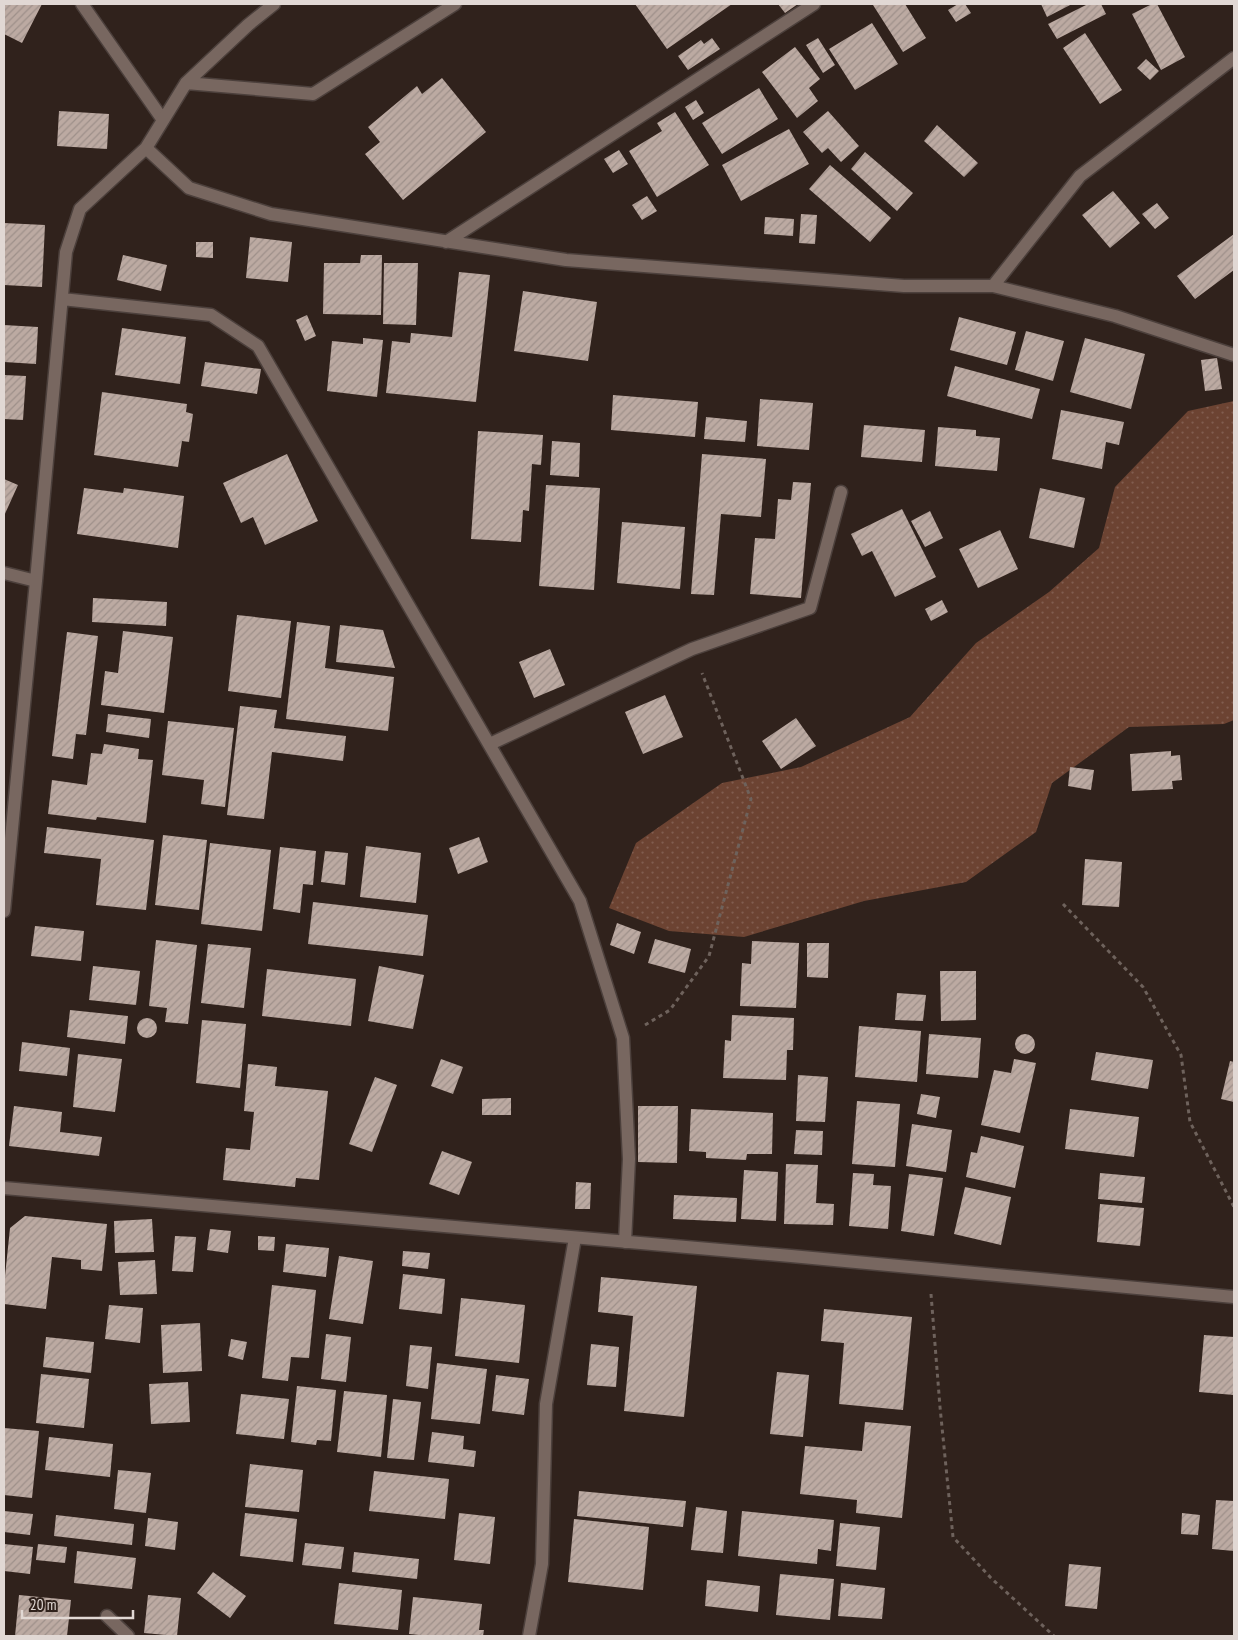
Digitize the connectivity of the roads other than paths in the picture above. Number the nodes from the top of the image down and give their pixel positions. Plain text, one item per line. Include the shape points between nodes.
1 (82, 4) edge
2 (274, 4) edge
3 (455, 4) edge
4 (814, 4) edge
5 (1234, 58) edge
6 (186, 83) junction
7 (163, 120) junction
8 (146, 148) junction
9 (446, 242) junction
10 (993, 286) junction
11 (62, 299) junction
12 (1234, 355) edge
13 (841, 492) dead end
14 (4, 573) edge
15 (36, 580) junction
16 (490, 744) junction
17 (4, 911) edge
18 (4, 1188) edge
19 (576, 1238) junction
20 (625, 1242) junction
21 (1234, 1298) edge
22 (107, 1616) dead end
23 (128, 1636) edge
24 (529, 1636) edge

1 - 7 street
2 - 6 street
3 - 6 street via 313,94
4 - 9 street
5 - 10 street via 1080,176
6 - 7 street
7 - 8 street
8 - 9 street via 189,188 271,214
8 - 11 street via 80,209 66,252
9 - 10 street via 566,260 904,286
10 - 12 street via 1115,316
11 - 15 street
11 - 16 street via 211,315 258,346
13 - 16 street via 810,608 692,648
14 - 15 street
15 - 17 street
16 - 20 street via 580,902 623,1038 629,1159
18 - 19 street
19 - 20 street
19 - 24 street via 546,1404 542,1564
20 - 21 street
22 - 23 street

